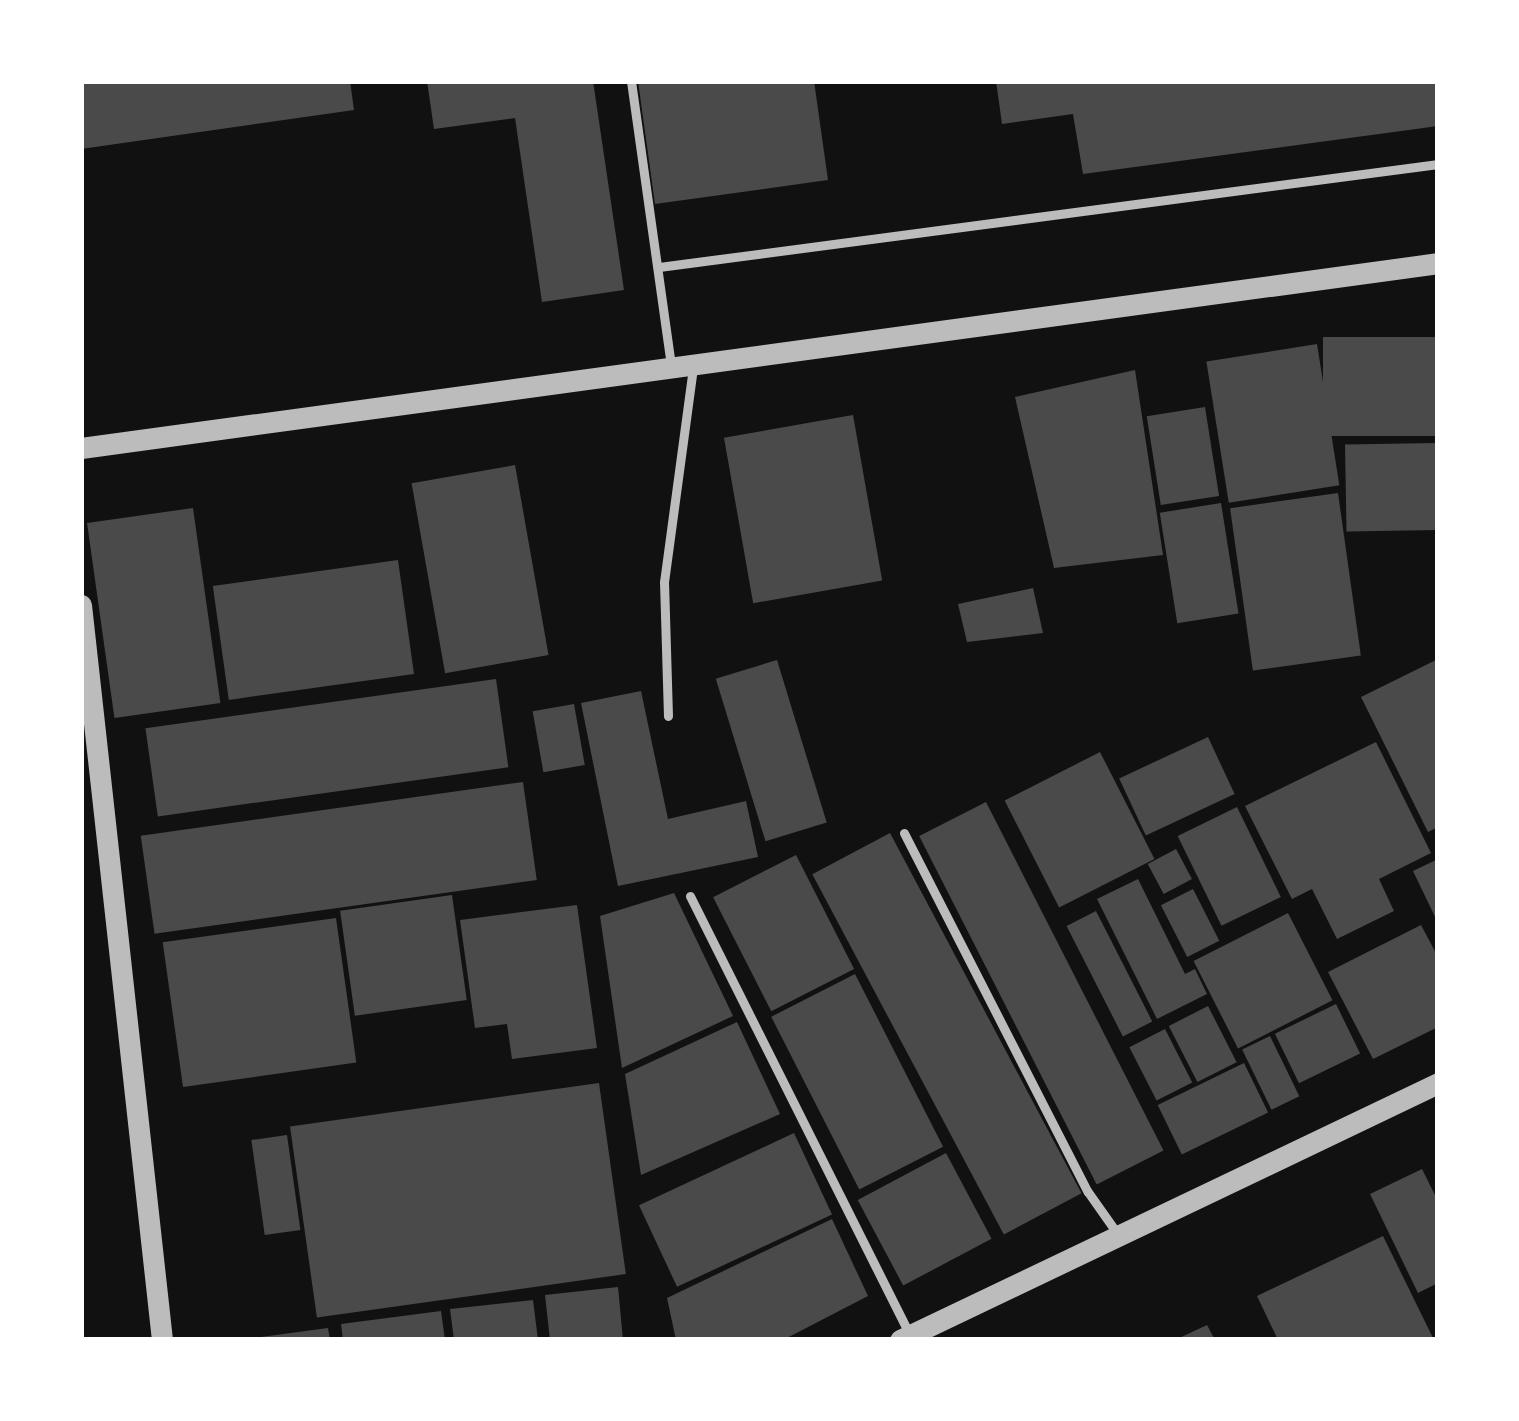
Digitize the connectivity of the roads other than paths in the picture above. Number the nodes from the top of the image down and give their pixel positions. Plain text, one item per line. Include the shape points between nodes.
1 (631, 81) edge
2 (1438, 164) edge
3 (1438, 263) edge
4 (659, 267) junction
5 (682, 368) junction
6 (81, 448) edge
7 (81, 604) edge
8 (668, 716) dead end
9 (904, 833) dead end
10 (690, 896) dead end
11 (1438, 1083) edge
12 (1119, 1237) junction
13 (905, 1338) edge
14 (162, 1340) edge

1 - 4 lane
2 - 4 lane
3 - 5 street
4 - 5 lane
5 - 6 street
5 - 8 lane via 664,582
7 - 14 street
9 - 12 lane via 1088,1192
10 - 13 lane
11 - 12 street
12 - 13 street

